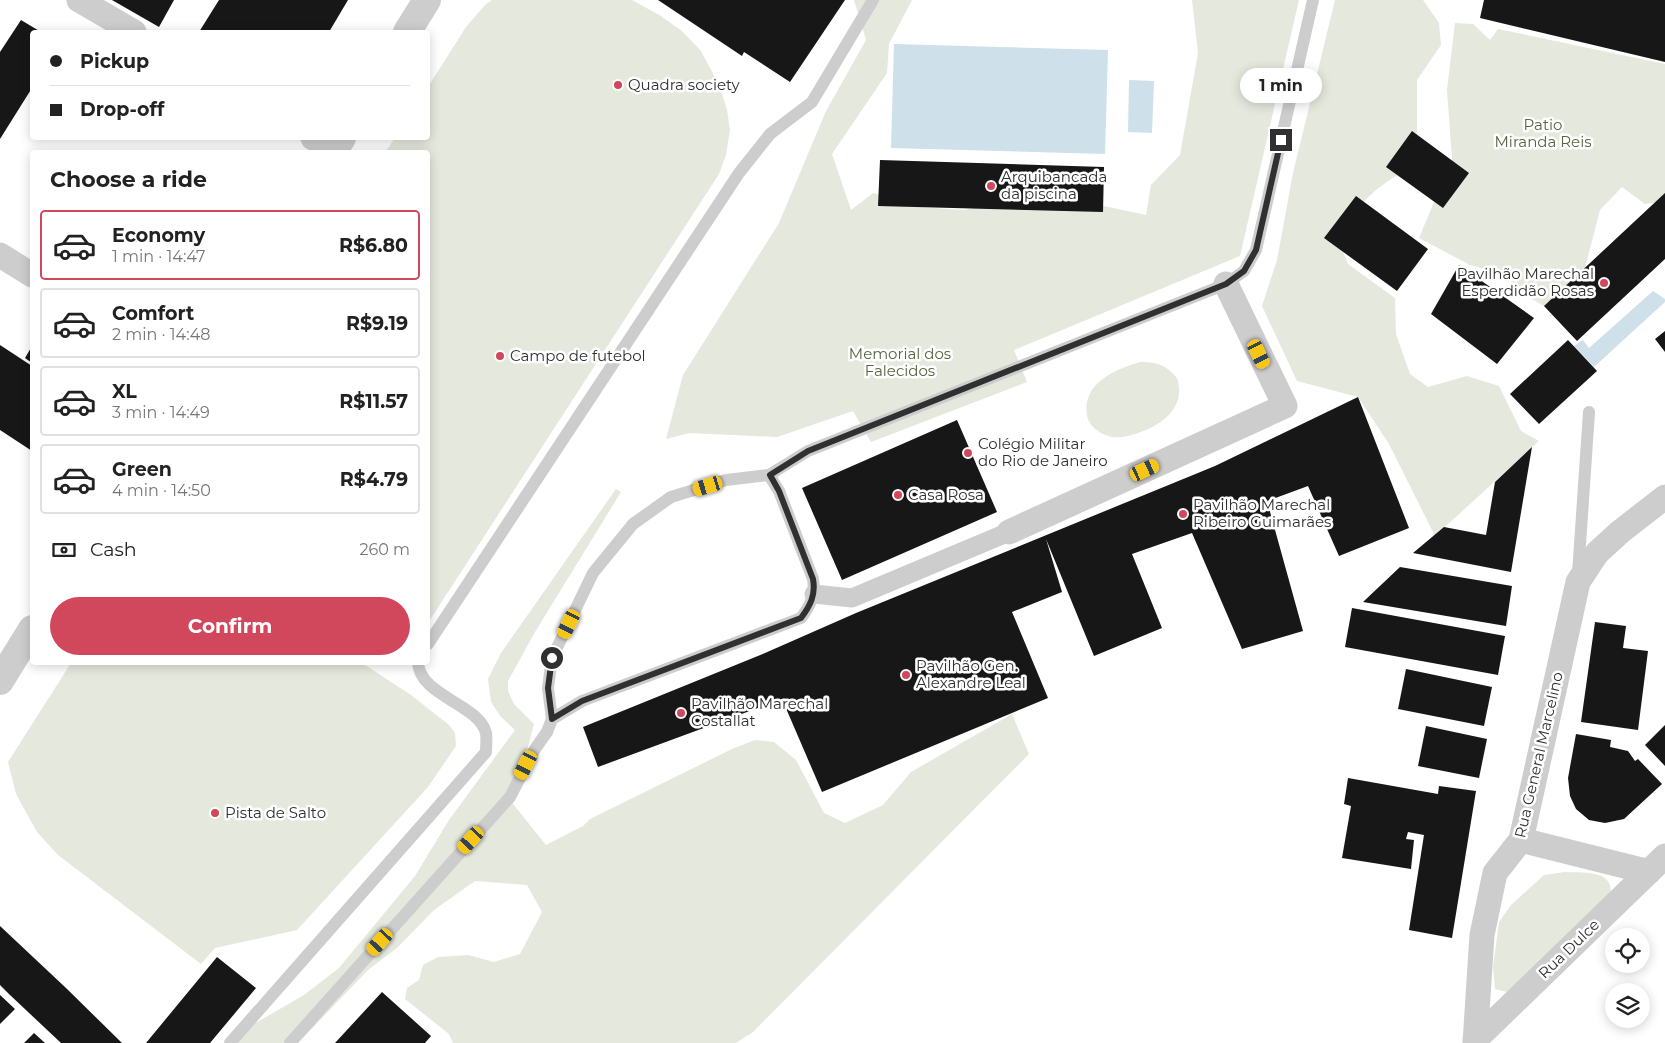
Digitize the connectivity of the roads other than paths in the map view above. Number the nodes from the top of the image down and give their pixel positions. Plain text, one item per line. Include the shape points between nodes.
1 (79, 0) edge
2 (427, 0) edge
3 (873, 0) edge
4 (1313, 0) edge
5 (131, 30) edge
6 (408, 30) edge
7 (0, 255) edge
8 (30, 274) edge
9 (1226, 284) junction
10 (1589, 412) dead end
11 (770, 475) junction
12 (1665, 497) edge
13 (1009, 532) joint
14 (1578, 582) junction
15 (814, 594) junction
16 (30, 632) edge
17 (430, 641) edge
18 (418, 665) edge
19 (0, 681) edge
20 (552, 719) junction
21 (1521, 840) junction
22 (1657, 864) edge
23 (1475, 1041) edge
24 (230, 1043) edge
25 (290, 1043) edge

1 - 5 street
2 - 6 street
3 - 17 lane via 812,102 770,134 739,173
4 - 9 lane via 1256,250 1244,271
7 - 8 street
9 - 11 lane via 808,451
9 - 13 street via 1285,406
10 - 14 lane
11 - 15 lane via 809,567
11 - 20 lane via 726,480 671,497 633,524 593,573 552,658 548,688
12 - 14 street, Rua General Marcelino via 1596,553
13 - 15 street via 852,598
14 - 21 street, Rua General Marcelino
15 - 20 lane via 801,618 582,701
16 - 19 street
18 - 24 lane via 418,672 427,683 480,721 486,733 486,752
20 - 25 lane via 510,797
21 - 22 street
21 - 23 street, Rua General Marcelino via 1495,873 1482,935
22 - 23 street, Rua Dulce

